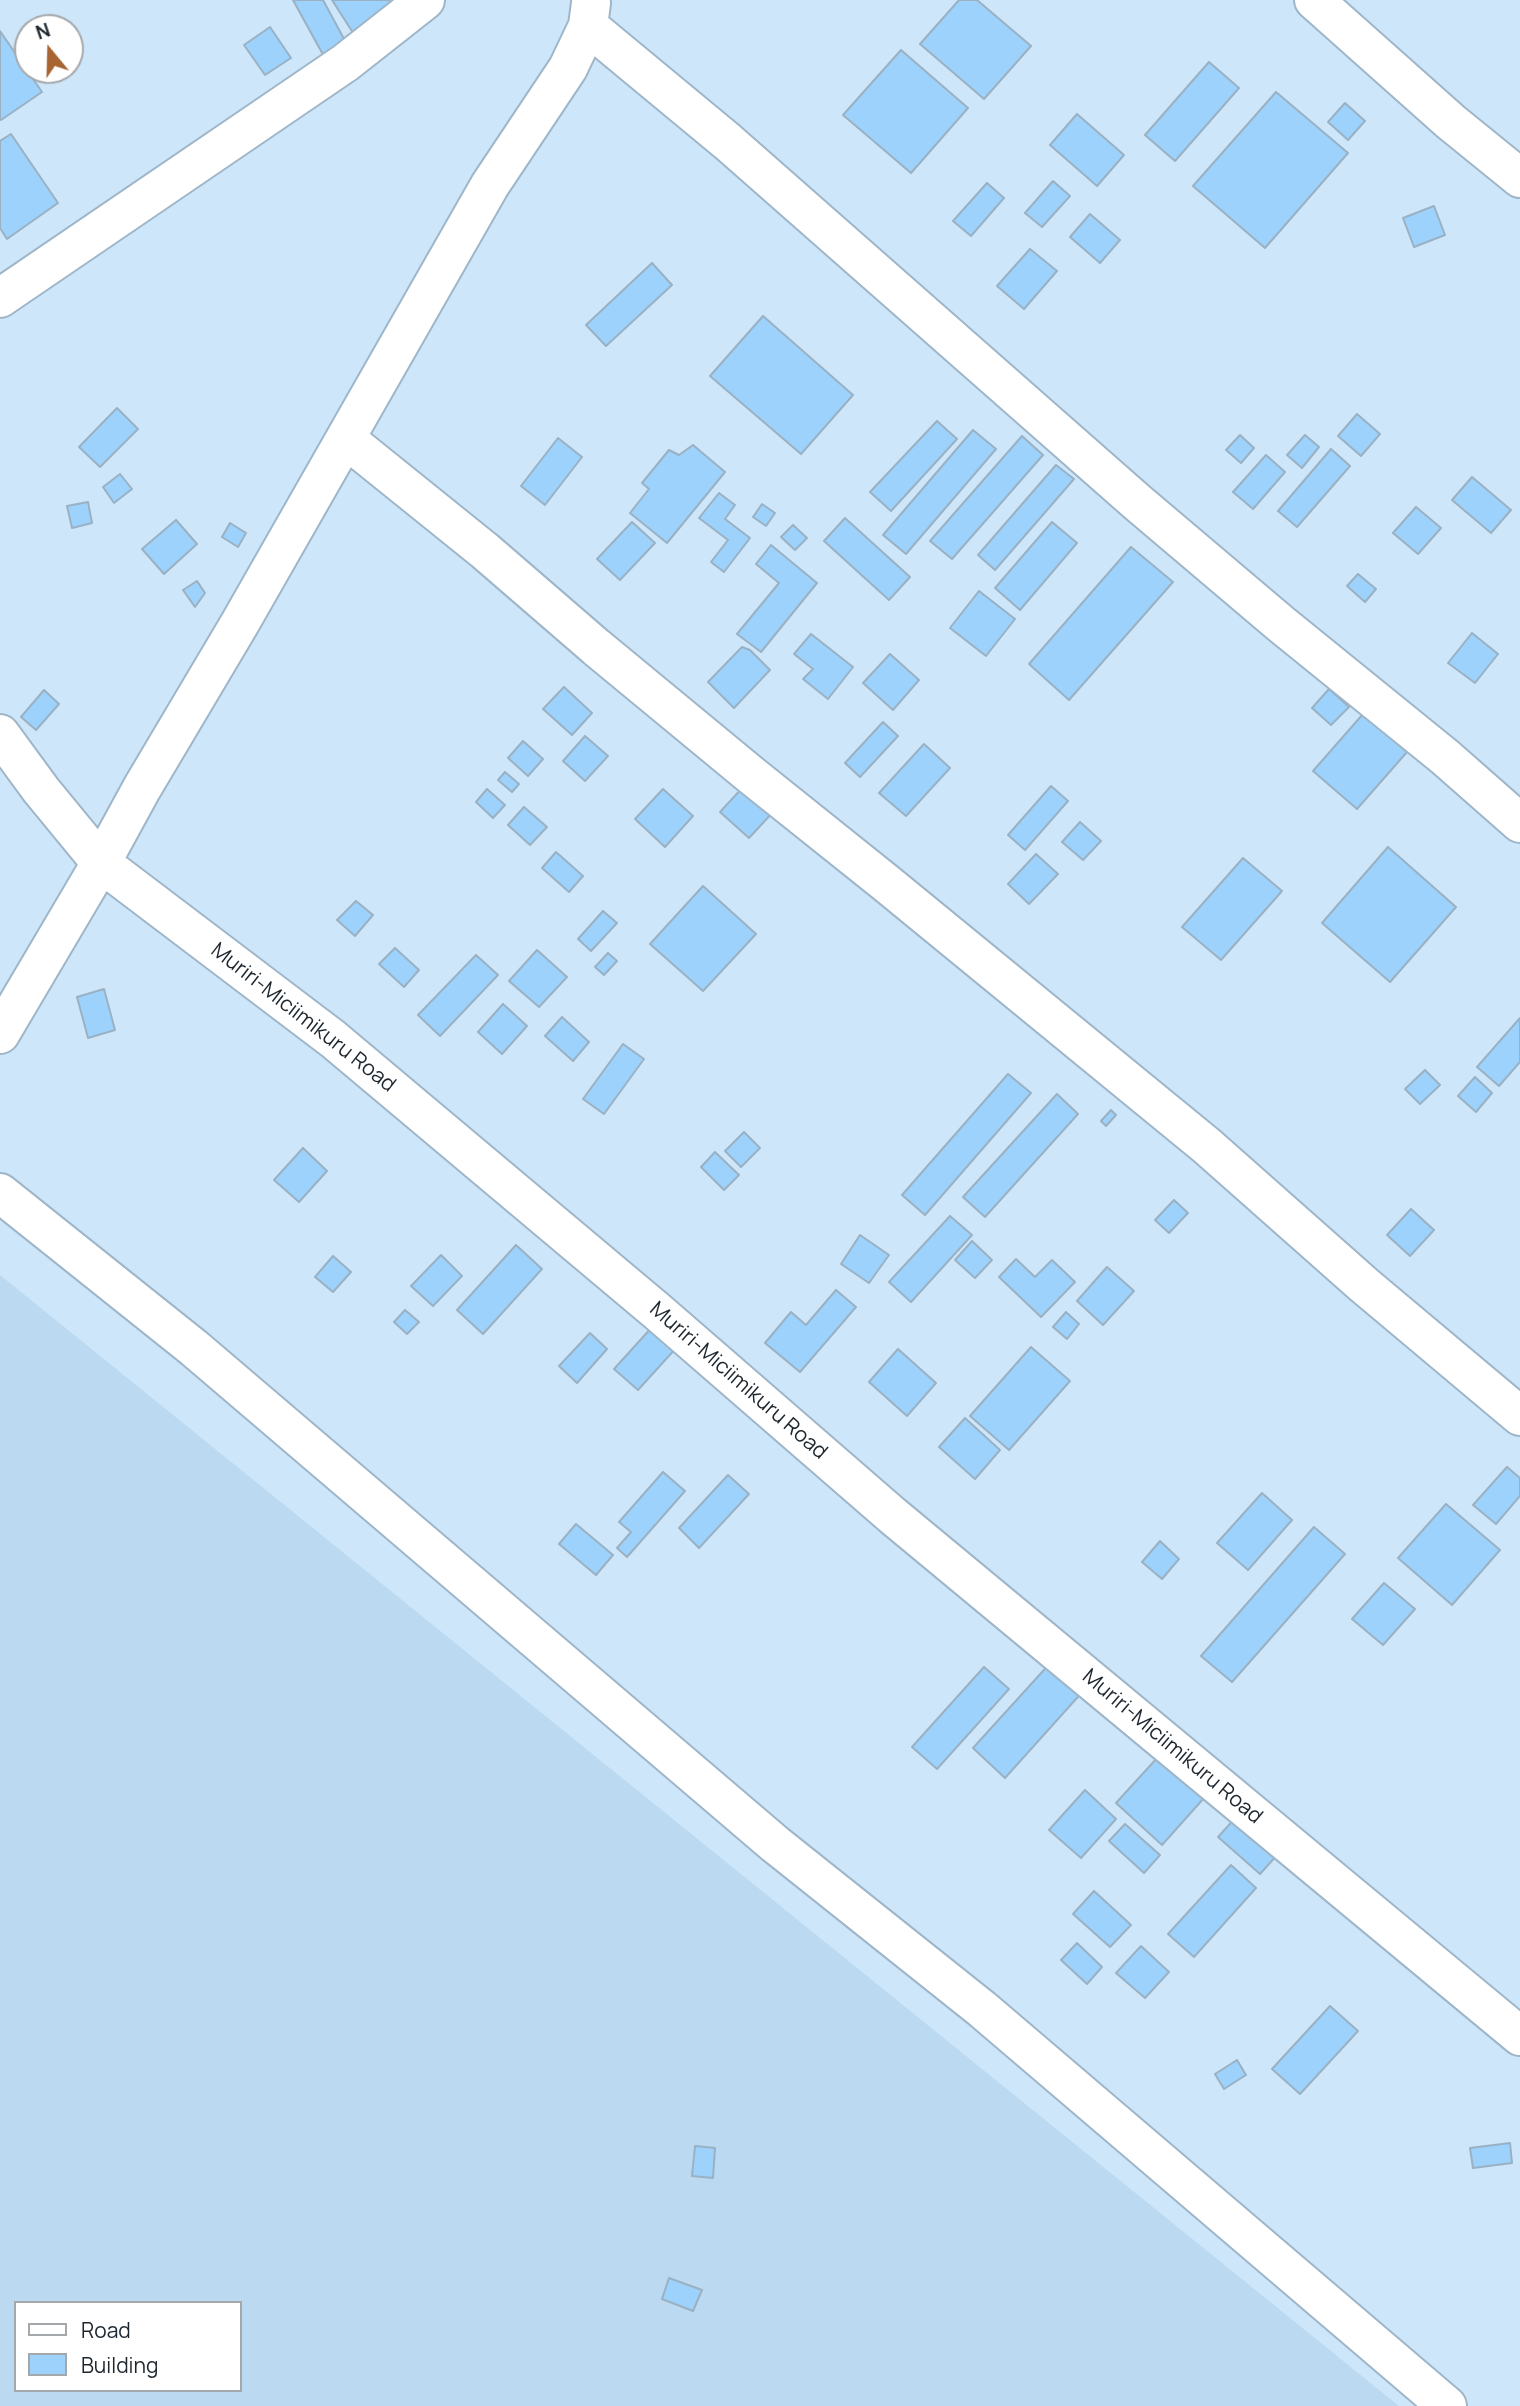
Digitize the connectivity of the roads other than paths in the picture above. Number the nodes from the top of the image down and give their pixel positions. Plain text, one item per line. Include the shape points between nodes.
1 (425, 0) edge
2 (1314, 0) edge
3 (590, 13) edge
4 (1520, 178) edge
5 (0, 298) edge
6 (346, 439) junction
7 (0, 734) edge
8 (1520, 823) edge
9 (102, 863) junction
10 (0, 1034) edge
11 (0, 1193) edge
12 (1520, 1416) edge
13 (1520, 2036) edge
14 (1447, 2406) edge

1 - 5 street via 345,63
2 - 4 street
3 - 6 street via 568,68 490,185
3 - 8 street via 728,142 1137,502
6 - 9 street
6 - 12 street via 1154,1103
7 - 9 street, Muriri-Miciimikuru Road
9 - 10 street
9 - 13 street, Muriri-Miciimikuru Road via 333,1039 893,1516
11 - 14 street via 194,1348 775,1844 992,2017

